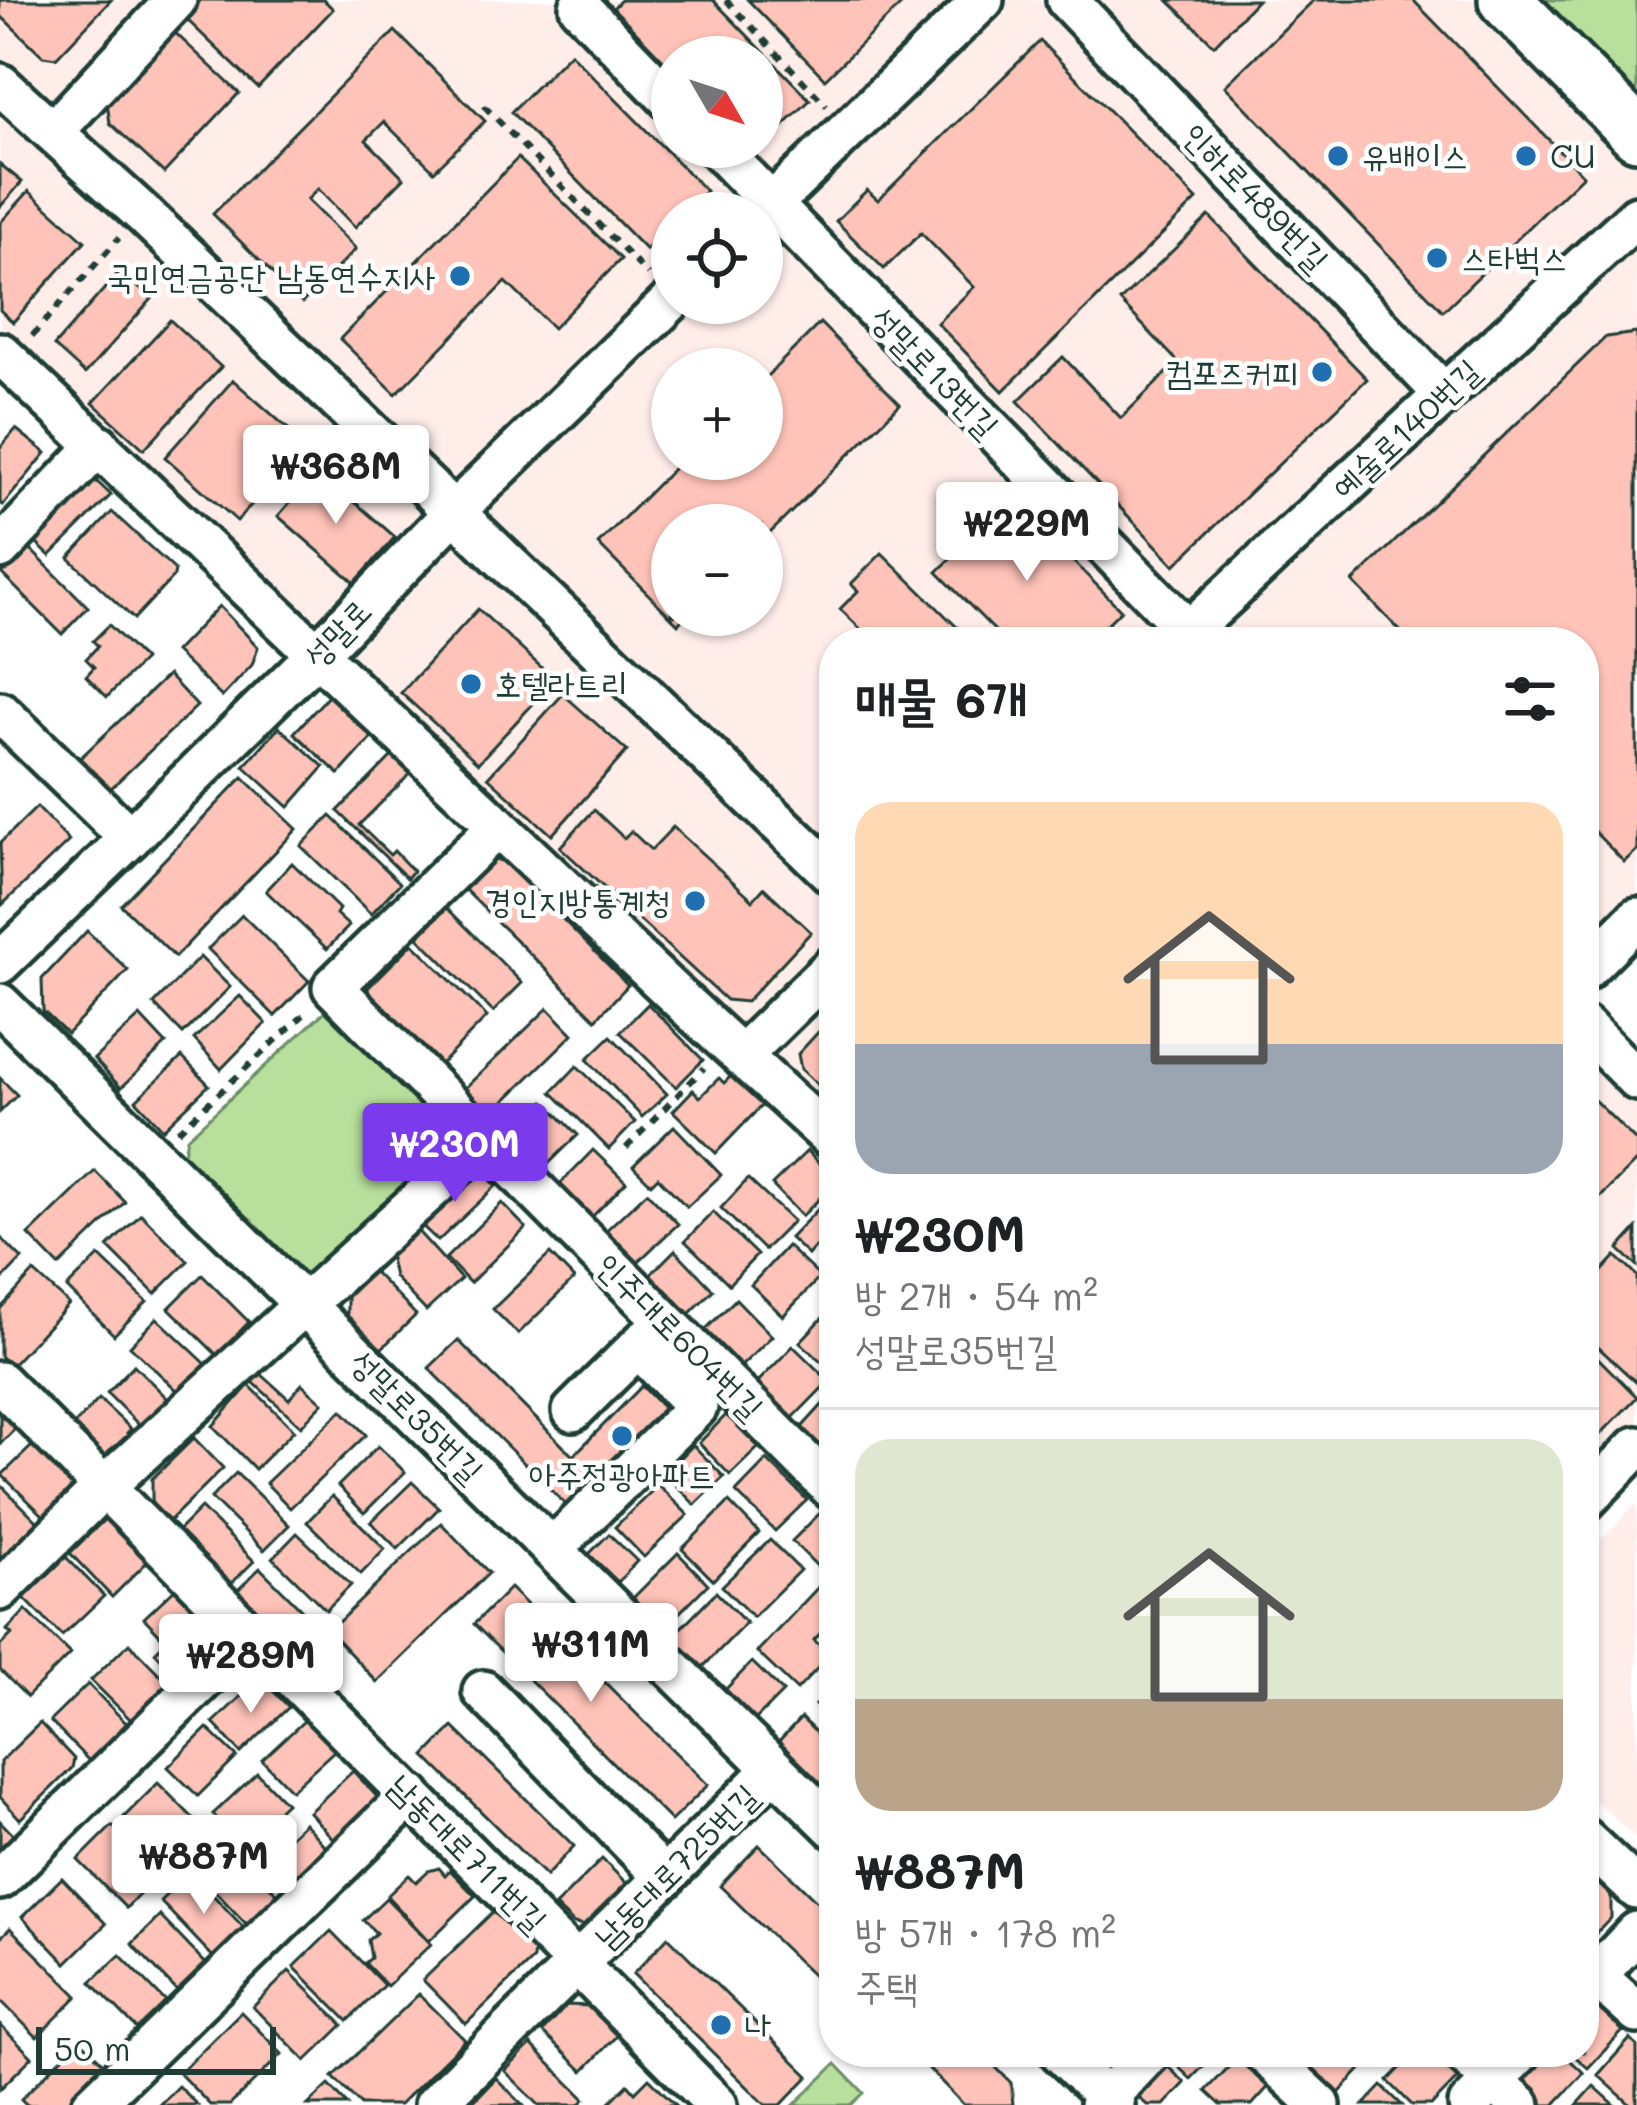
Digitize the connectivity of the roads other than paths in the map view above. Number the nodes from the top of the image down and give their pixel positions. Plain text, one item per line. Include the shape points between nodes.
1 (176, 0) edge
2 (982, 0) edge
3 (1067, 0) edge
4 (1505, 0) edge
5 (580, 7) dead end
6 (651, 80) edge
7 (0, 84) edge
8 (53, 132) junction
9 (1637, 134) edge
10 (733, 168) edge
11 (753, 192) edge
12 (783, 193) edge
13 (1637, 216) edge
14 (783, 225) edge
15 (651, 306) edge
16 (5, 357) edge
17 (1444, 394) junction
18 (99, 446) junction
19 (454, 512) junction
20 (0, 549) edge
21 (1177, 627) edge
22 (1200, 627) edge
23 (318, 652) junction
24 (0, 712) edge
25 (498, 826) junction
26 (130, 838) junction
27 (819, 862) edge
28 (1637, 918) edge
29 (1599, 956) edge
30 (0, 963) edge
31 (819, 978) edge
32 (0, 1004) edge
33 (1599, 1041) edge
34 (734, 1050) junction
35 (1637, 1080) edge
36 (819, 1127) edge
37 (485, 1140) junction
38 (304, 1304) junction
39 (651, 1334) junction
40 (0, 1382) edge
41 (573, 1411) dead end
42 (1637, 1447) edge
43 (819, 1478) edge
44 (1599, 1486) edge
45 (104, 1487) junction
46 (552, 1550) junction
47 (0, 1590) edge
48 (250, 1634) junction
49 (483, 1691) dead end
50 (774, 1769) junction
51 (411, 1796) junction
52 (819, 1809) edge
53 (1599, 1853) edge
54 (665, 1878) junction
55 (0, 1879) edge
56 (1637, 1889) edge
57 (1637, 1932) edge
58 (578, 1964) junction
59 (1599, 1966) edge
60 (1599, 1984) edge
61 (1637, 2013) edge
62 (1074, 2067) edge
63 (1138, 2067) edge
64 (1279, 2067) edge
65 (1473, 2067) edge
66 (1512, 2067) edge
67 (1494, 2097) edge
68 (1107, 2103) edge
69 (92, 2105) edge
70 (434, 2105) edge
71 (716, 2105) edge
72 (1319, 2105) edge

1 - 8 street
2 - 12 street
3 - 17 street, 인하로489번길
4 - 9 main road
5 - 6 street
7 - 8 street
8 - 19 street
10 - 11 street, 성말로13번길
13 - 17 street, 예술로140번길
14 - 21 street, 성말로13번길
15 - 19 street, 성말로
16 - 18 street
17 - 22 street, 예술로140번길
18 - 20 street
18 - 23 street
19 - 23 street, 성말로
19 - 27 street
23 - 25 street
23 - 26 street, 성말로
24 - 26 street
25 - 34 street
25 - 37 street, 인주대로604번길 via 333,987
26 - 30 street, 성말로
28 - 29 street
31 - 34 street
32 - 38 street, 성말로35번길
33 - 35 street
34 - 36 street
37 - 38 street
37 - 39 street, 인주대로604번길
38 - 45 street
38 - 46 street, 성말로35번길
39 - 41 street
39 - 43 street, 인주대로604번길
39 - 46 street via 697,1407
40 - 45 street, 남동대로711번길
42 - 44 street
45 - 47 street
45 - 48 street, 남동대로711번길
46 - 50 street, 성말로35번길
48 - 51 street, 남동대로711번길
48 - 55 street
49 - 54 street
50 - 52 street, 성말로35번길
50 - 54 street, 남동대로725번길
51 - 58 street, 남동대로711번길
51 - 69 street
53 - 56 street
54 - 58 street, 남동대로725번길
57 - 59 street
58 - 70 street, 남동대로725번길
58 - 71 street, 남동대로725번길
60 - 61 street
62 - 68 street
63 - 68 street
64 - 72 street
65 - 67 street
66 - 67 street

